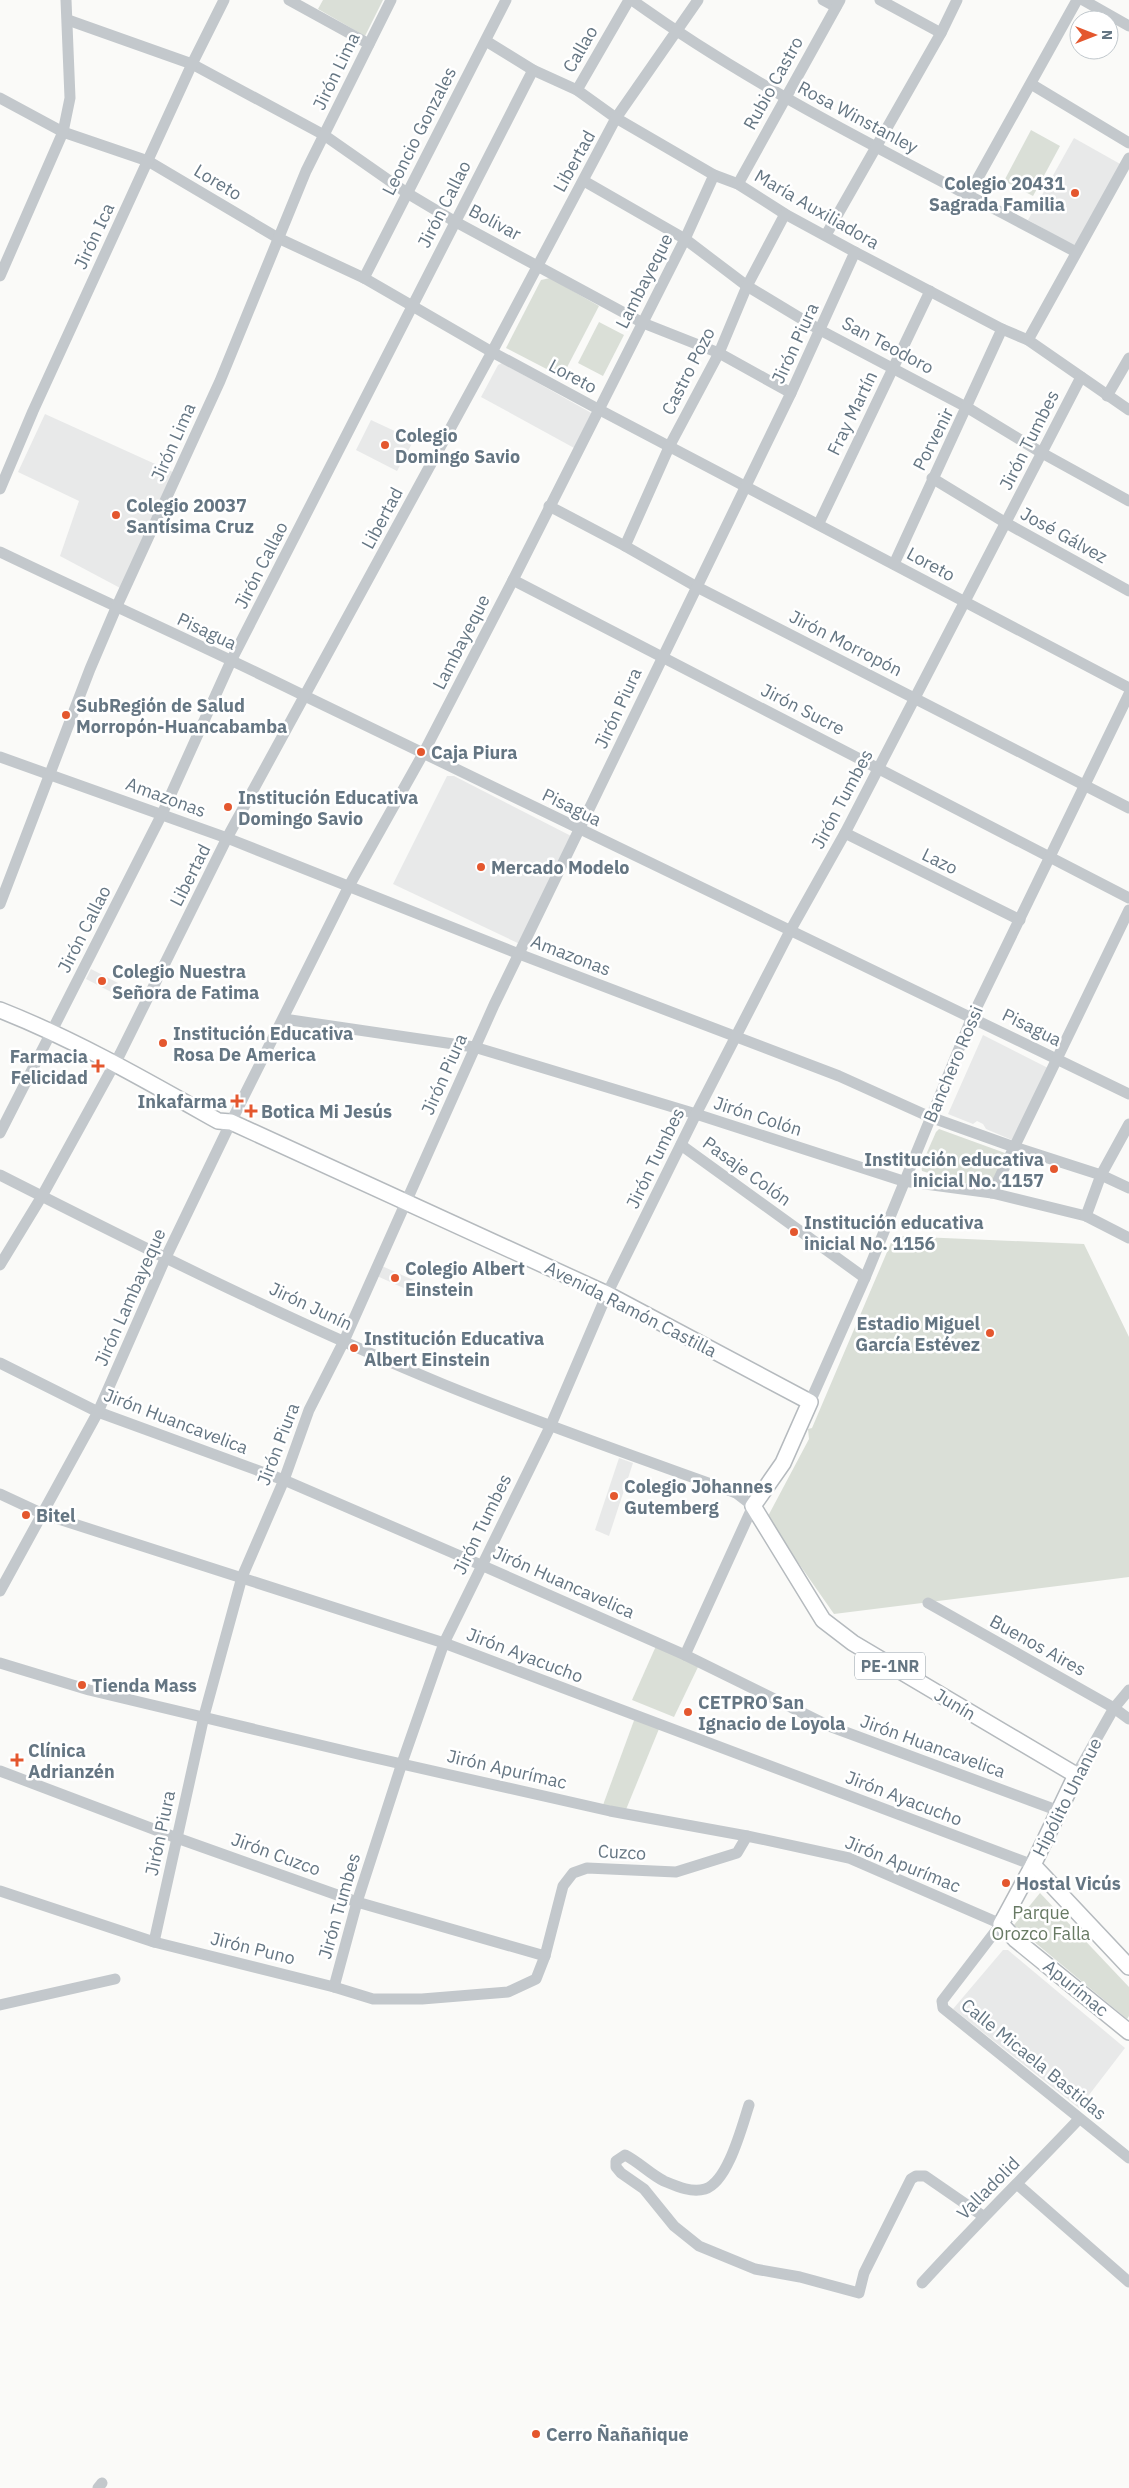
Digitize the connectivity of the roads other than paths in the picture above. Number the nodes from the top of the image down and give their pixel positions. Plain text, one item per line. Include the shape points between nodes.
1 (66, 0) edge
2 (224, 0) edge
3 (391, 0) edge
4 (506, 0) edge
5 (631, 0) edge
6 (698, 0) edge
7 (823, 0) edge
8 (880, 0) edge
9 (957, 0) edge
10 (1077, 0) edge
11 (1083, 0) edge
12 (296, 1) edge
13 (838, 4) edge
14 (68, 20) junction
15 (1129, 26) edge
16 (675, 31) junction
17 (941, 33) junction
18 (486, 41) junction
19 (369, 44) junction
20 (192, 64) junction
21 (533, 70) junction
22 (1031, 84) junction
23 (577, 90) junction
24 (0, 98) edge
25 (784, 98) junction
26 (616, 118) junction
27 (63, 132) junction
28 (324, 134) junction
29 (1129, 143) edge
30 (875, 146) junction
31 (1129, 158) edge
32 (148, 161) junction
33 (714, 175) junction
34 (584, 181) junction
35 (738, 184) junction
36 (407, 193) junction
37 (969, 194) junction
38 (785, 214) junction
39 (454, 221) junction
40 (826, 235) junction
41 (278, 238) junction
42 (685, 239) junction
43 (855, 252) junction
44 (1076, 252) junction
45 (537, 265) junction
46 (0, 276) edge
47 (364, 278) junction
48 (747, 286) junction
49 (930, 291) junction
50 (414, 306) junction
51 (643, 323) junction
52 (1002, 329) junction
53 (820, 330) junction
54 (1028, 340) junction
55 (492, 352) junction
56 (719, 353) junction
57 (1129, 358) edge
58 (893, 367) junction
59 (1081, 377) junction
60 (791, 393) junction
61 (1107, 396) junction
62 (968, 408) junction
63 (598, 409) junction
64 (1129, 410) edge
65 (670, 445) junction
66 (1042, 453) junction
67 (932, 478) junction
68 (746, 485) junction
69 (0, 489) edge
70 (1129, 501) edge
71 (549, 506) junction
72 (819, 523) junction
73 (1006, 524) junction
74 (626, 546) junction
75 (0, 552) edge
76 (894, 564) junction
77 (513, 580) junction
78 (697, 587) junction
79 (1129, 591) edge
80 (964, 601) junction
81 (116, 608) junction
82 (662, 656) junction
83 (231, 661) junction
84 (1129, 688) edge
85 (1129, 694) edge
86 (306, 696) junction
87 (916, 697) junction
88 (422, 754) junction
89 (0, 757) edge
90 (878, 767) junction
91 (51, 776) junction
92 (1085, 785) junction
93 (1129, 808) edge
94 (162, 814) junction
95 (580, 830) junction
96 (845, 833) junction
97 (227, 838) junction
98 (1050, 857) junction
99 (349, 886) junction
100 (1129, 898) edge
101 (0, 904) edge
102 (1129, 910) edge
103 (1020, 920) junction
104 (790, 931) junction
105 (520, 954) junction
106 (0, 1000) edge
107 (0, 1010) edge
108 (972, 1017) junction
109 (284, 1019) junction
110 (55, 1027) junction
111 (736, 1037) junction
112 (474, 1048) junction
113 (117, 1058) junction
114 (1056, 1058) junction
115 (1129, 1094) edge
116 (696, 1114) junction
117 (930, 1117) junction
118 (230, 1122) junction
119 (1129, 1124) edge
120 (0, 1133) edge
121 (681, 1145) junction
122 (1014, 1147) junction
123 (0, 1175) edge
124 (1101, 1175) junction
125 (903, 1181) junction
126 (1129, 1188) edge
127 (992, 1193) junction
128 (42, 1196) junction
129 (405, 1202) junction
130 (1086, 1216) junction
131 (1129, 1238) edge
132 (166, 1257) junction
133 (0, 1265) edge
134 (865, 1278) junction
135 (607, 1294) junction
136 (344, 1341) junction
137 (0, 1363) edge
138 (810, 1402) junction
139 (98, 1412) junction
140 (550, 1427) junction
141 (284, 1480) junction
142 (0, 1494) edge
143 (753, 1506) junction
144 (43, 1514) junction
145 (481, 1565) junction
146 (242, 1577) junction
147 (0, 1591) edge
148 (928, 1603) dead end
149 (444, 1643) junction
150 (685, 1655) junction
151 (0, 1663) edge
152 (1129, 1690) edge
153 (1114, 1708) junction
154 (204, 1716) junction
155 (1129, 1719) edge
156 (402, 1763) junction
157 (0, 1771) edge
158 (1076, 1775) junction
159 (1059, 1811) junction
160 (747, 1836) junction
161 (177, 1838) junction
162 (1032, 1865) junction
163 (0, 1890) edge
164 (357, 1902) junction
165 (1001, 1924) junction
166 (154, 1942) junction
167 (545, 1956) junction
168 (1129, 1967) edge
169 (116, 1980) dead end
170 (334, 1987) junction
171 (942, 2004) joint
172 (0, 2005) edge
173 (1127, 2027) edge
174 (749, 2105) dead end
175 (1079, 2119) junction
176 (1129, 2158) edge
177 (1017, 2184) junction
178 (983, 2216) junction
179 (1128, 2279) edge
180 (922, 2283) dead end

1 - 14 street
2 - 20 street, Jirón Ica
3 - 19 street, Jirón Lima
4 - 18 street, Leoncio Gonzales
5 - 16 street, Rosa Winstanley
5 - 23 street, Callao
6 - 16 street, Libertad
7 - 13 street
8 - 17 street
9 - 17 street
10 - 22 street
11 - 15 street
12 - 19 street
13 - 25 street, Rubio Castro
14 - 20 street, Bolivar
14 - 27 street via 70,98
16 - 25 street, Rosa Winstanley
16 - 26 street, Libertad
17 - 30 street
18 - 21 street, María Auxiliadora
18 - 36 street, Leoncio Gonzales
19 - 28 street, Jirón Lima
20 - 28 street, Bolivar
20 - 32 street, Jirón Ica
21 - 23 street, María Auxiliadora
21 - 39 street, Jirón Callao
22 - 29 street
22 - 37 street
23 - 26 street, María Auxiliadora
24 - 27 street, Loreto
25 - 30 street, Rosa Winstanley
25 - 35 street, Rubio Castro
26 - 33 street, María Auxiliadora
26 - 34 street, Libertad
27 - 32 street, Loreto
27 - 46 street
28 - 36 street, Bolivar
28 - 41 street, Jirón Lima
30 - 37 street, Rosa Winstanley
30 - 40 street
31 - 44 street
32 - 41 street, Loreto
32 - 69 street, Jirón Ica
33 - 35 street, María Auxiliadora
33 - 42 street, Lambayeque
34 - 42 street, San Teodoro
34 - 45 street, Libertad
35 - 38 street, María Auxiliadora
36 - 39 street, Bolivar
36 - 47 street, Leoncio Gonzales
37 - 44 street, Rosa Winstanley
38 - 40 street, María Auxiliadora
38 - 48 street, Castro Pozo
39 - 45 street, Bolivar
39 - 50 street, Jirón Callao
40 - 43 street, María Auxiliadora
41 - 47 street, Loreto
41 - 81 street, Jirón Lima via 220,381
42 - 48 street, San Teodoro
42 - 51 street, Lambayeque
43 - 49 street, María Auxiliadora
43 - 53 street, Jirón Piura
44 - 54 street
45 - 51 street, Bolivar
45 - 55 street, Libertad
47 - 50 street, Loreto
48 - 53 street, San Teodoro
48 - 56 street, Castro Pozo
49 - 52 street, María Auxiliadora
49 - 58 street, Fray Martín
50 - 55 street, Loreto
50 - 83 street, Jirón Callao
51 - 56 street, Bolivar
51 - 63 street, Lambayeque
52 - 54 street, María Auxiliadora
52 - 62 street, Porvenir
53 - 58 street, San Teodoro
53 - 60 street, Jirón Piura
54 - 59 street, María Auxiliadora
55 - 63 street, Loreto
55 - 86 street, Libertad
56 - 60 street, Bolivar
56 - 65 street, Castro Pozo
57 - 61 street
58 - 62 street, San Teodoro
58 - 72 street, Fray Martín
59 - 61 street, María Auxiliadora
59 - 66 street, Jirón Tumbes
60 - 68 street, Jirón Piura
61 - 64 street, María Auxiliadora
62 - 66 street, San Teodoro
62 - 67 street, Porvenir
63 - 65 street, Loreto
63 - 71 street, Lambayeque
65 - 68 street, Loreto
65 - 74 street, Castro Pozo
66 - 70 street, San Teodoro
66 - 73 street, Jirón Tumbes
67 - 73 street, José Gálvez
67 - 76 street, Porvenir
68 - 72 street, Loreto
68 - 78 street, Jirón Piura
71 - 74 street, Jirón Morropón
71 - 77 street, Lambayeque
72 - 76 street, Loreto
73 - 79 street, José Gálvez
73 - 80 street, Jirón Tumbes
74 - 78 street, Jirón Morropón
75 - 81 street, Pisagua
76 - 80 street, Loreto
77 - 82 street, Jirón Sucre
77 - 88 street, Lambayeque
78 - 82 street, Jirón Piura
78 - 87 street, Jirón Morropón
80 - 84 street, Loreto
80 - 87 street, Jirón Tumbes
81 - 83 street, Pisagua
81 - 91 street, Jirón Lima
82 - 90 street, Jirón Sucre
82 - 95 street, Jirón Piura
83 - 86 street, Pisagua
83 - 94 street, Jirón Callao
85 - 92 street, Banchero Rossi
86 - 88 street, Pisagua
86 - 97 street, Libertad
87 - 90 street, Jirón Tumbes
87 - 92 street, Jirón Morropón
88 - 95 street, Pisagua
88 - 99 street, Lambayeque
89 - 91 street, Amazonas
90 - 96 street, Jirón Tumbes
90 - 98 street, Jirón Sucre
91 - 94 street, Amazonas
91 - 101 street, Jirón Lima
92 - 93 street, Jirón Morropón
92 - 98 street, Banchero Rossi
94 - 97 street, Amazonas
94 - 110 street, Jirón Callao
95 - 104 street, Pisagua
95 - 105 street, Jirón Piura
96 - 103 street, Lazo
96 - 104 street, Jirón Tumbes
97 - 99 street, Amazonas
97 - 113 street, Libertad
98 - 100 street, Jirón Sucre
98 - 103 street, Banchero Rossi
99 - 105 street, Amazonas
99 - 109 street, Lambayeque
102 - 114 street
103 - 108 street, Banchero Rossi
104 - 108 street, Pisagua
104 - 111 street, Jirón Tumbes
105 - 111 street, Amazonas
105 - 112 street, Jirón Piura
106 - 110 main road, Avenida Ramón Castilla
107 - 110 main road, Avenida Ramón Castilla
108 - 114 street, Pisagua
108 - 117 street, Banchero Rossi
109 - 112 street, Jirón Colón
109 - 118 street, Lambayeque
110 - 113 main road, Avenida Ramón Castilla
110 - 120 street, Jirón Callao
111 - 116 street, Jirón Tumbes
111 - 117 street, Amazonas via 839,1076
112 - 116 street, Jirón Colón
112 - 129 street, Jirón Piura
113 - 118 main road, Avenida Ramón Castilla via 224,1114
113 - 128 street, Libertad
114 - 115 street, Pisagua
114 - 122 street
116 - 121 street, Jirón Tumbes
116 - 125 street, Jirón Colón
117 - 122 street, Amazonas
117 - 125 street, Banchero Rossi
118 - 129 main road, Avenida Ramón Castilla
118 - 132 street, Jirón Lambayeque
119 - 124 street
121 - 134 street, Pasaje Colón
121 - 135 street, Jirón Tumbes
122 - 124 street, Amazonas
122 - 127 street
123 - 128 street, Jirón Junín
124 - 126 street, Amazonas
124 - 130 street
125 - 127 street, Jirón Colón
125 - 134 street, Banchero Rossi
127 - 130 street, Jirón Colón
128 - 132 street, Jirón Junín
128 - 133 street, Libertad
129 - 135 main road, Avenida Ramón Castilla
129 - 136 street, Jirón Piura
130 - 131 street, Jirón Colón
132 - 136 street, Jirón Junín
132 - 139 street, Jirón Lambayeque
134 - 138 street, Banchero Rossi
135 - 138 main road, Avenida Ramón Castilla
135 - 140 street, Jirón Tumbes
136 - 140 street, Jirón Junín
136 - 141 street, Jirón Piura via 309,1410
137 - 139 street, Jirón Huancavelica
138 - 143 main road, Banchero Rossi via 782,1463
139 - 141 street, Jirón Huancavelica
139 - 144 street, Jirón Lambayeque
140 - 143 street, Jirón Junín via 736,1493
140 - 145 street, Jirón Tumbes
141 - 145 street, Jirón Huancavelica
141 - 146 street, Jirón Piura
142 - 144 street, Jirón Ayacucho
143 - 150 street, Banchero Rossi
143 - 158 main road, Junín / PE-1NR via 823,1620 853,1644
144 - 146 street, Jirón Ayacucho
144 - 147 street, Jirón Lambayeque
145 - 149 street, Jirón Tumbes
145 - 150 street, Jirón Huancavelica
146 - 149 street, Jirón Ayacucho
146 - 154 street, Jirón Piura
148 - 153 street, Buenos Aires
149 - 156 street, Jirón Tumbes
149 - 162 street, Jirón Ayacucho
150 - 159 street, Jirón Huancavelica via 829,1726
151 - 154 street, Jirón Apurímac via 89,1690
152 - 153 street, Hipólito Unanue
153 - 155 street, Buenos Aires
153 - 158 street, Hipólito Unanue
154 - 156 street, Jirón Apurímac
154 - 161 street, Jirón Piura
156 - 160 street, Jirón Apurímac via 610,1811
156 - 164 street, Jirón Tumbes
157 - 161 street, Jirón Cuzco
158 - 159 main road, Hipólito Unanue
159 - 162 main road, Hipólito Unanue
160 - 165 street, Jirón Apurímac via 849,1858
160 - 167 street, Cuzco via 737,1852 676,1872 587,1868 573,1873 563,1886
161 - 164 street, Jirón Cuzco
161 - 166 street, Jirón Piura
162 - 165 main road, Hipólito Unanue
162 - 168 main road
163 - 166 street, Jirón Puno
164 - 167 street, Jirón Cuzco
164 - 170 street, Jirón Tumbes
165 - 171 street, Hipólito Unanue
165 - 173 main road, Apurímac via 1016,1940
166 - 170 street, Jirón Puno
167 - 170 street, Jirón Puno via 536,1978 508,1992 422,1999 372,1999
169 - 172 street
171 - 175 street, Calle Micaela Bastidas
174 - 178 street via 718,2181 704,2190 680,2188 625,2155 616,2161 621,2173 644,2189 674,2226 699,2246 755,2269 859,2293 864,2273 911,2179 925,2176
175 - 176 street, Calle Micaela Bastidas
175 - 177 street, Valladolid
177 - 178 street, Valladolid
177 - 179 street
178 - 180 street, Valladolid

